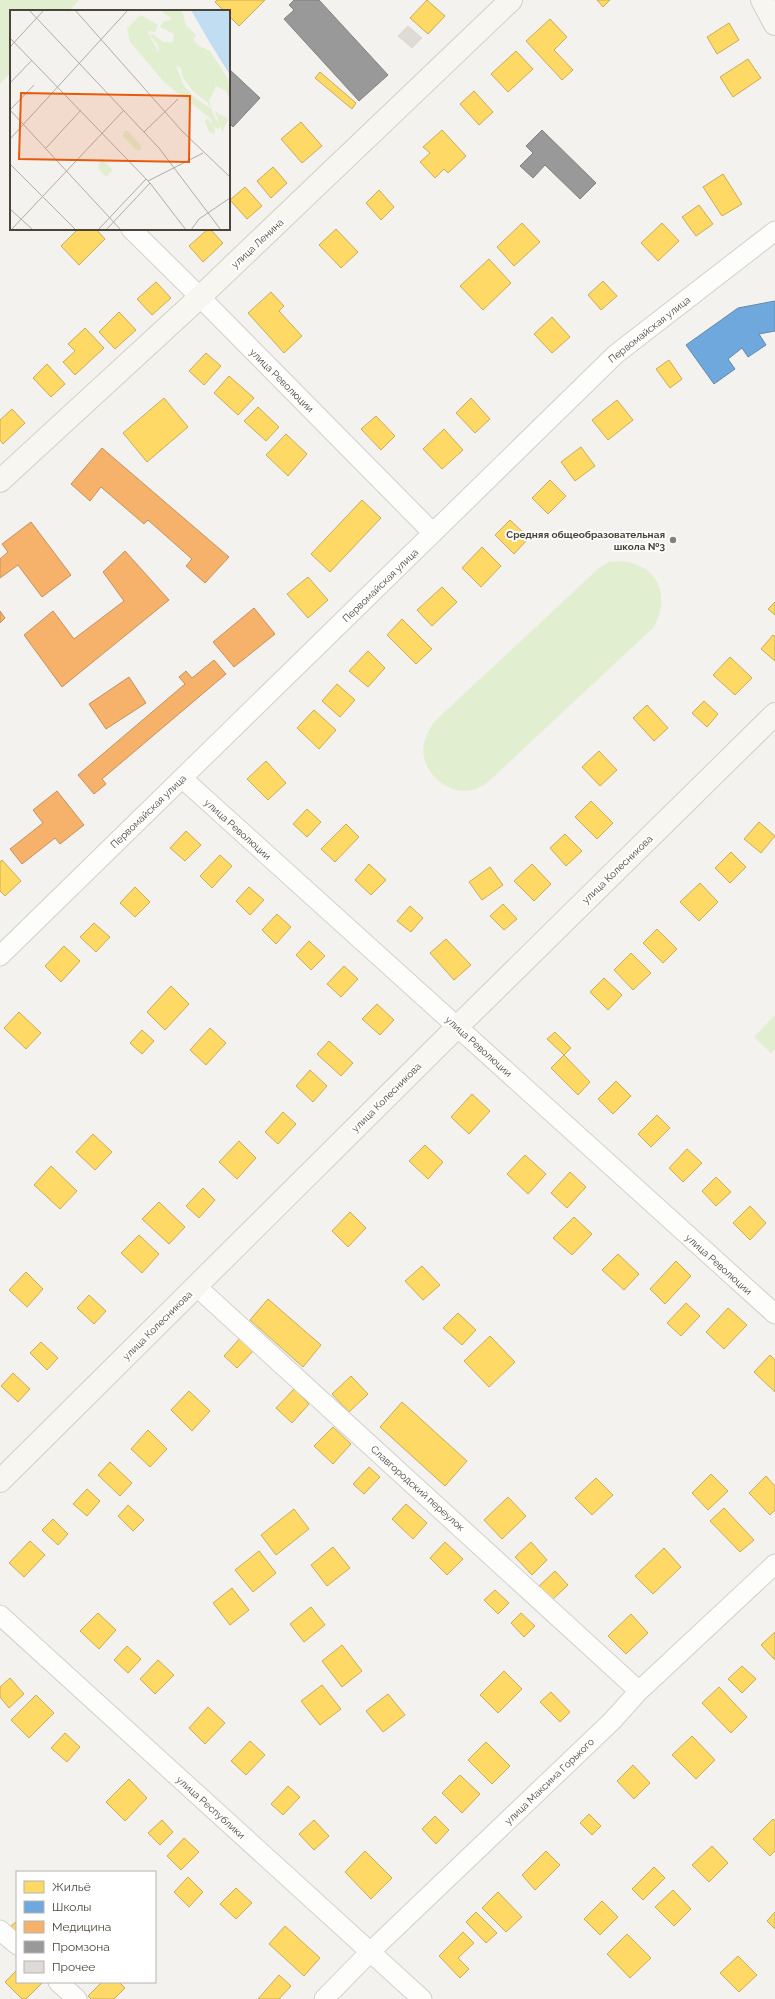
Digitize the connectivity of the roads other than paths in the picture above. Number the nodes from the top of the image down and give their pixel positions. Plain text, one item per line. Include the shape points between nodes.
1 (511, 0) edge
2 (762, 0) edge
3 (775, 24) edge
4 (132, 230) edge
5 (775, 231) edge
6 (200, 297) junction
7 (0, 481) edge
8 (433, 533) junction
9 (775, 714) edge
10 (182, 778) junction
11 (0, 956) edge
12 (457, 1027) junction
13 (196, 1286) junction
14 (775, 1314) edge
15 (0, 1481) edge
16 (775, 1564) edge
17 (0, 1615) edge
18 (639, 1691) junction
19 (0, 1930) edge
20 (16, 1944) edge
21 (370, 1952) junction
22 (59, 1983) edge
23 (77, 1999) edge
24 (324, 1999) edge
25 (422, 1999) edge

1 - 6 street, улица Ленина
2 - 3 street
4 - 6 street, улица Революции
5 - 8 street, Первомайская улица via 616,354
6 - 7 street, улица Ленина
6 - 8 street, улица Революции
8 - 10 street, Первомайская улица
9 - 12 street, улица Колесникова
10 - 11 street, Первомайская улица
10 - 12 street, улица Революции
12 - 13 street, улица Колесникова
12 - 14 street, улица Революции
13 - 15 street, улица Колесникова
13 - 18 street, Славгородский переулок
16 - 18 street, улица Максима Горького
17 - 21 street, улица Республики
18 - 21 street, улица Максима Горького via 612,1721
19 - 20 street
21 - 24 street, улица Максима Горького
21 - 25 street, улица Республики
22 - 23 street

